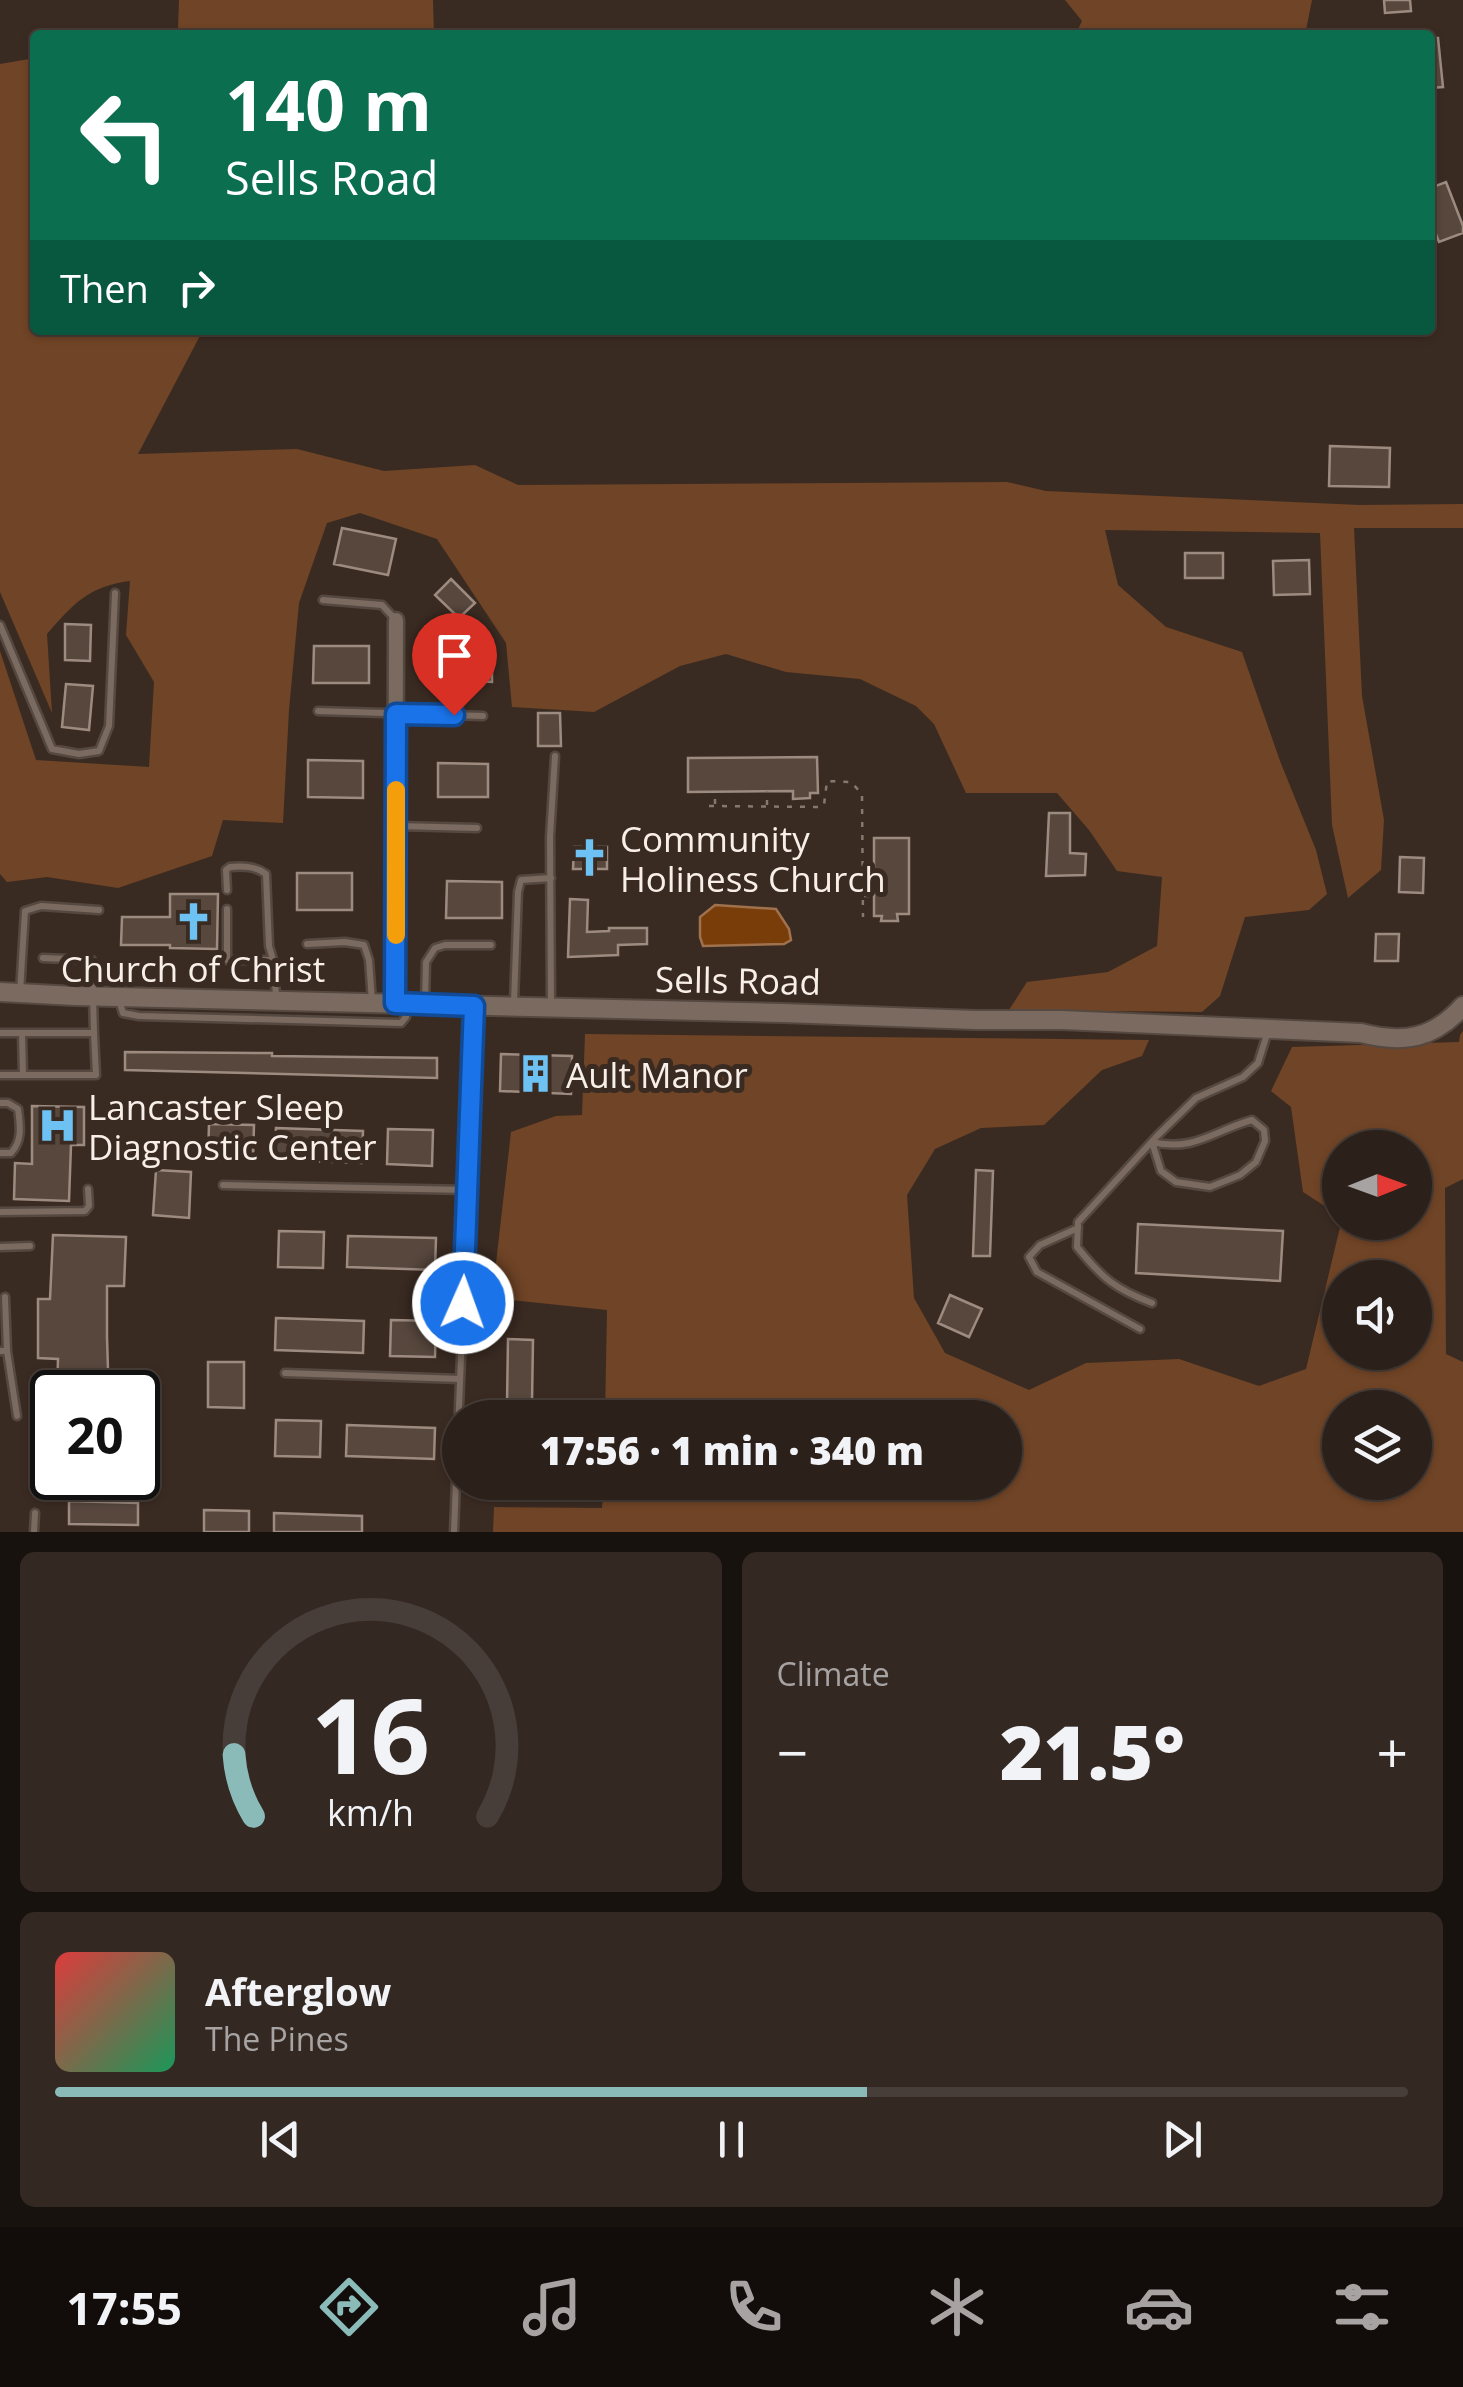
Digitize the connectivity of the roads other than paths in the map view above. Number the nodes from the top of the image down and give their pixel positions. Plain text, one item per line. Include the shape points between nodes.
1 (115, 593) dead end
2 (323, 600) dead end
3 (396, 620) joint
4 (0, 624) edge
5 (318, 711) dead end
6 (396, 714) junction
7 (483, 716) dead end
8 (555, 756) dead end
9 (396, 826) junction
10 (476, 828) dead end
11 (551, 878) junction
12 (226, 890) dead end
13 (227, 909) dead end
14 (99, 910) dead end
15 (307, 944) dead end
16 (491, 945) dead end
17 (43, 958) dead end
18 (273, 960) junction
19 (0, 992) edge
20 (20, 993) junction
21 (93, 996) junction
22 (276, 1000) junction
23 (372, 1002) junction
24 (400, 1003) junction
25 (425, 1004) junction
26 (474, 1006) junction
27 (1463, 1006) edge
28 (514, 1007) junction
29 (551, 1008) junction
30 (241, 1009) junction
31 (297, 1010) junction
32 (350, 1012) junction
33 (1268, 1030) junction
34 (0, 1033) edge
35 (22, 1033) junction
36 (94, 1033) junction
37 (0, 1075) edge
38 (23, 1075) junction
39 (0, 1103) edge
40 (1152, 1142) junction
41 (0, 1153) edge
42 (223, 1185) dead end
43 (88, 1189) dead end
44 (468, 1190) junction
45 (0, 1212) edge
46 (1078, 1228) junction
47 (30, 1246) dead end
48 (0, 1247) edge
49 (5, 1297) dead end
50 (1152, 1304) dead end
51 (1140, 1329) dead end
52 (4, 1351) edge
53 (285, 1373) dead end
54 (460, 1379) junction
55 (16, 1416) dead end
56 (35, 1513) dead end
57 (34, 1532) edge
58 (454, 1532) edge

1 - 4 lane via 109,726 99,751 52,749
2 - 3 lane via 382,606
3 - 6 street
5 - 6 lane
6 - 7 lane
6 - 9 street
8 - 11 lane
9 - 10 lane
9 - 24 street
11 - 28 lane via 521,880
11 - 29 lane
12 - 18 lane via 230,867 266,874
13 - 18 lane via 226,960
14 - 20 lane via 24,910
15 - 23 lane via 364,945
16 - 25 lane via 435,948 426,962
17 - 21 lane via 92,960
18 - 22 lane
19 - 20 street, Sells Road
20 - 21 street, Sells Road
21 - 30 street, Sells Road
21 - 36 lane
22 - 30 street, Sells Road
22 - 31 street, Sells Road
23 - 24 street, Sells Road
23 - 32 street, Sells Road
24 - 25 street, Sells Road
24 - 32 lane via 402,1023
25 - 26 street, Sells Road
26 - 28 street, Sells Road
26 - 44 lane
27 - 33 street, Sells Road via 1444,1025 1404,1039
28 - 29 street, Sells Road
29 - 33 street, Sells Road
30 - 31 lane
31 - 32 street, Sells Road
33 - 40 lane via 1258,1062 1243,1077 1196,1098
34 - 35 lane
35 - 36 lane
35 - 38 lane
36 - 38 lane via 96,1075
37 - 38 lane
39 - 41 lane via 18,1108 20,1128 18,1145
40 - 40 lane via 1194,1143 1252,1120 1265,1141 1240,1176 1210,1187 1176,1182 1161,1171
40 - 46 lane
42 - 44 lane
43 - 45 lane via 85,1211
44 - 54 lane
46 - 50 lane via 1077,1247 1101,1276
46 - 51 lane via 1029,1257 1037,1272
47 - 48 lane
49 - 52 lane
52 - 55 lane
53 - 54 lane
54 - 58 lane
56 - 57 lane

